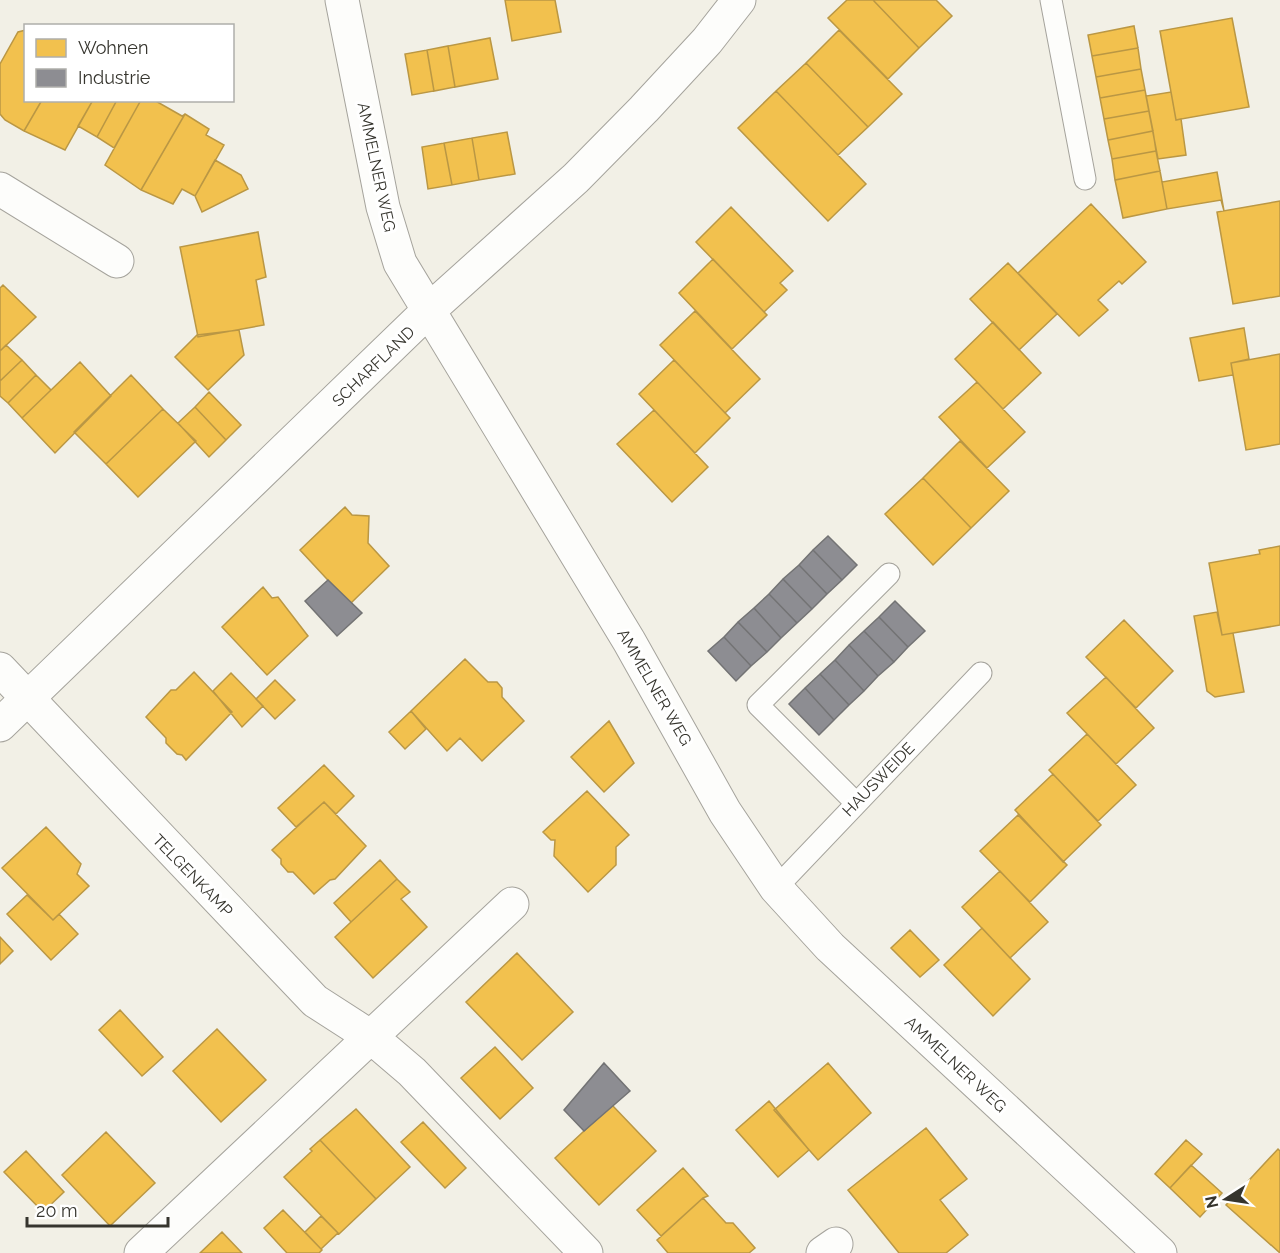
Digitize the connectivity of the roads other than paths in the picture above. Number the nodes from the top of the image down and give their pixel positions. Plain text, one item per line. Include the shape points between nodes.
1 (342, 0) edge
2 (739, 0) edge
3 (1051, 0) edge
4 (1085, 179) dead end
5 (0, 189) edge
6 (117, 261) dead end
7 (427, 312) junction
8 (889, 574) dead end
9 (0, 669) edge
10 (981, 673) dead end
11 (28, 699) junction
12 (0, 725) edge
13 (855, 802) junction
14 (776, 888) junction
15 (512, 904) dead end
16 (371, 1036) junction
17 (141, 1253) edge
18 (586, 1253) edge
19 (1160, 1253) edge

1 - 7 street, AMMELNER WEG via 383,207 400,263
2 - 7 street, SCHARFLAND via 644,109 576,178
3 - 4 lane
5 - 6 street
7 - 11 street, SCHARFLAND
7 - 14 street, AMMELNER WEG via 629,641 725,812
8 - 13 lane via 758,705
9 - 11 street, TELGENKAMP
10 - 13 lane, HAUSWEIDE
11 - 12 street, SCHARFLAND
11 - 16 street, TELGENKAMP via 315,1001
13 - 14 lane, HAUSWEIDE
14 - 19 street, AMMELNER WEG via 830,947
15 - 16 street
16 - 17 street
16 - 18 street, TELGENKAMP via 412,1072

